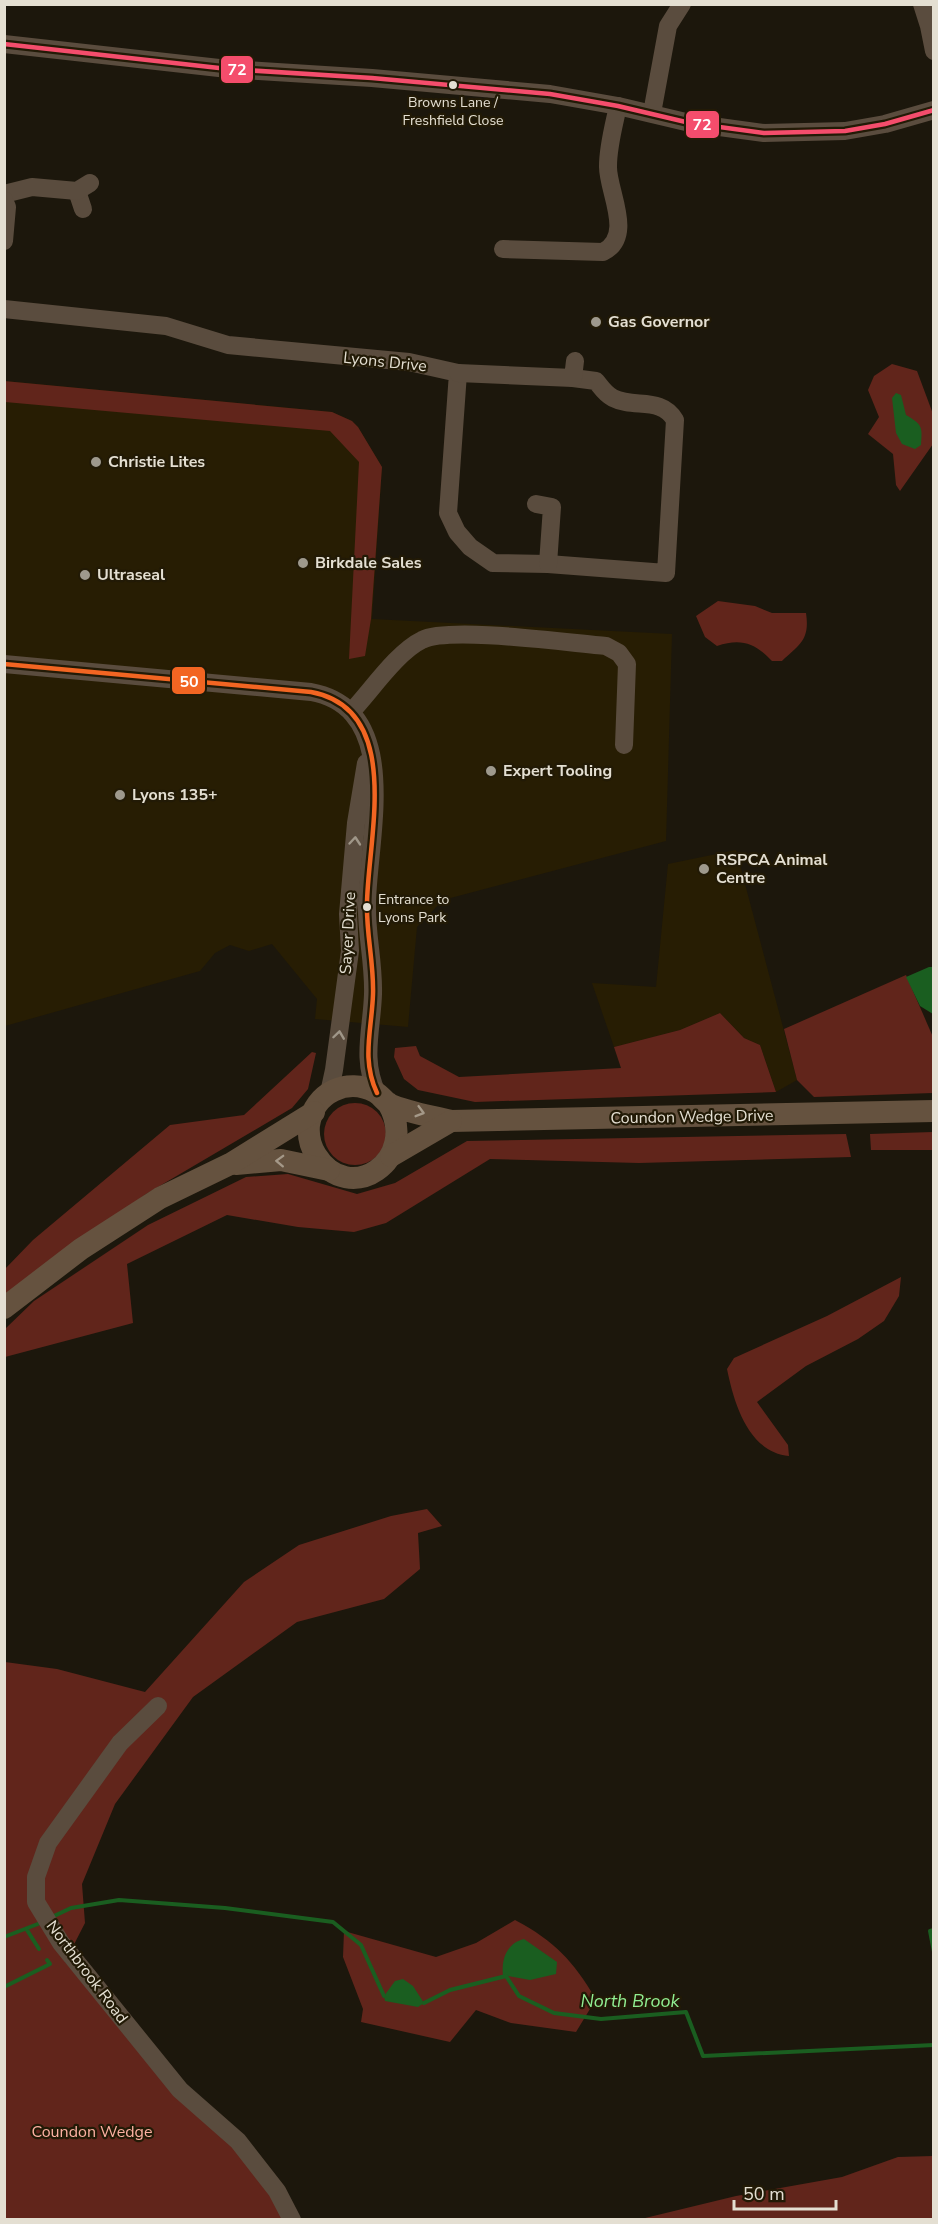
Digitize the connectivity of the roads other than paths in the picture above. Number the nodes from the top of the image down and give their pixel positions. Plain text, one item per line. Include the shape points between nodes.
1 (682, 4) edge
2 (921, 4) edge
3 (4, 44) edge
4 (933, 51) edge
5 (618, 106) junction
6 (933, 110) edge
7 (652, 113) junction
8 (4, 194) edge
9 (4, 200) edge
10 (83, 209) dead end
11 (4, 242) edge
12 (503, 249) dead end
13 (4, 309) edge
14 (458, 373) junction
15 (552, 506) dead end
16 (548, 564) junction
17 (4, 664) edge
18 (351, 712) junction
19 (366, 737) junction
20 (624, 745) dead end
21 (329, 1093) junction
22 (383, 1098) junction
23 (933, 1111) edge
24 (314, 1112) junction
25 (452, 1121) junction
26 (391, 1156) junction
27 (230, 1164) junction
28 (329, 1170) junction
29 (4, 1308) edge
30 (158, 1706) dead end
31 (292, 2220) edge

1 - 7 street via 668,26
2 - 4 street
3 - 5 street via 228,69 483,87
5 - 7 street
5 - 12 street via 608,166 617,212 613,245 603,252
6 - 7 street via 865,128 802,133 726,129
8 - 10 street via 32,187 83,187
9 - 11 street
13 - 14 street, Lyons Drive via 166,326 228,345 409,362
14 - 16 street via 448,513 470,547 493,563
14 - 16 street, Lyons Drive via 574,370 596,381 615,400 659,405 669,410 675,420 666,580
15 - 16 street
17 - 18 street, Sayer Drive via 310,692 337,701
18 - 19 street, Sayer Drive
18 - 20 street via 405,652 432,636 606,646 619,653 627,664
21 -> 19 street, Sayer Drive via 350,951 349,903
19 - 22 street, Sayer Drive via 374,766 375,799 367,904 373,970 367,1061
21 - 22 main road, Coundon Wedge Drive via 352,1085
21 - 24 main road, Coundon Wedge Drive
22 -> 25 main road, Coundon Wedge Drive
22 - 26 main road via 398,1126
23 - 25 main road, Coundon Wedge Drive
24 - 27 main road, Coundon Wedge Drive
24 - 28 main road via 309,1122 311,1147
25 - 26 main road, Coundon Wedge Drive
26 - 28 main road, Coundon Wedge Drive via 362,1178 340,1176
28 -> 27 main road, Coundon Wedge Drive via 281,1160
27 - 29 main road, Coundon Wedge Drive via 160,1198 81,1249
30 - 31 street, Northbrook Road via 120,1743 48,1844 36,1877 36,1902 61,1943 180,2090 238,2141 277,2191

